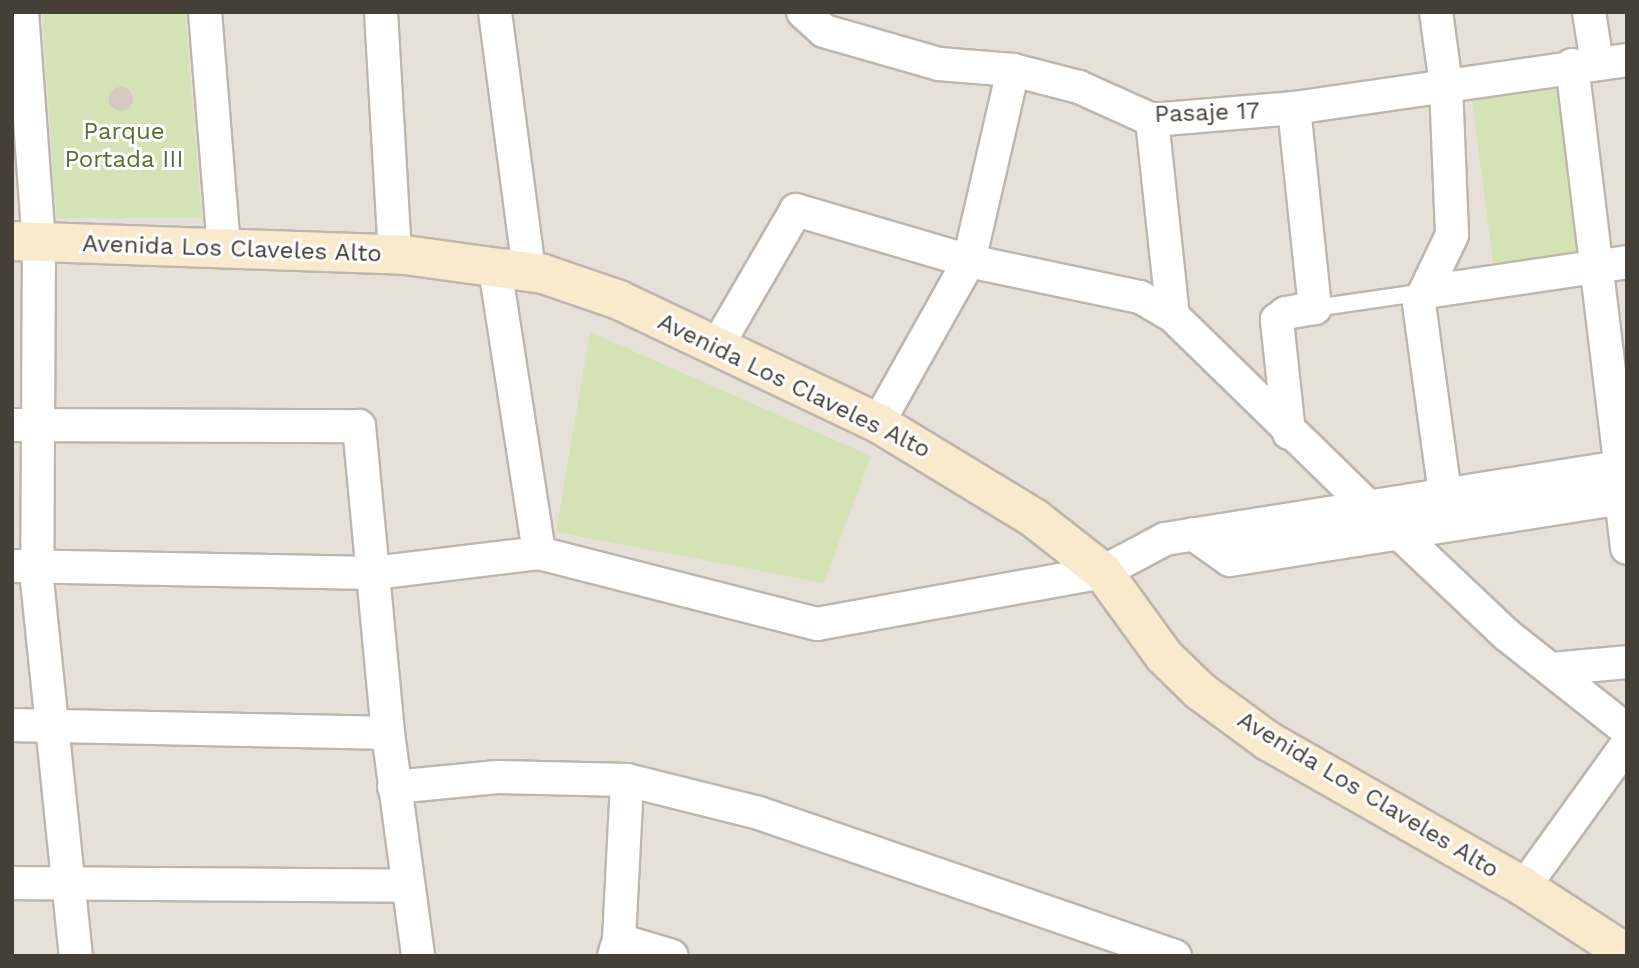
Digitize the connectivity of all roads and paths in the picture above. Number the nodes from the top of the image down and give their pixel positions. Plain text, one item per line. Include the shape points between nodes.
1 (22, 12) edge
2 (205, 12) edge
3 (381, 12) edge
4 (495, 12) edge
5 (803, 12) edge
6 (1436, 12) edge
7 (1589, 12) edge
8 (1599, 63) edge
9 (1013, 70) junction
10 (1446, 85) junction
11 (1294, 108) junction
12 (1153, 120) junction
13 (26, 241) edge
14 (224, 248) junction
15 (395, 254) junction
16 (969, 261) junction
17 (1627, 262) edge
18 (1595, 265) junction
19 (512, 270) junction
20 (1425, 292) junction
21 (1315, 308) junction
22 (1173, 316) junction
23 (717, 346) junction
24 (878, 423) junction
25 (25, 425) edge
26 (1289, 433) junction
27 (1624, 482) edge
28 (1367, 505) junction
29 (1447, 509) junction
30 (1398, 532) junction
31 (1193, 534) junction
32 (1627, 548) edge
33 (539, 553) junction
34 (25, 567) edge
35 (1103, 572) junction
36 (374, 573) junction
37 (1627, 662) edge
38 (1552, 669) junction
39 (12, 725) edge
40 (53, 726) junction
41 (1627, 730) edge
42 (387, 733) junction
43 (1627, 744) edge
44 (627, 780) junction
45 (394, 787) junction
46 (12, 883) edge
47 (71, 885) junction
48 (407, 886) junction
49 (1524, 887) junction
50 (617, 948) edge
51 (1627, 954) edge
52 (76, 956) edge
53 (418, 956) edge
54 (672, 956) edge
55 (1175, 956) edge

1 - 13 street
2 - 14 street
3 - 15 street
4 - 19 street
5 - 9 street, Pasaje 17 via 824,31 939,64
6 - 10 street
7 - 8 street
8 - 10 street, Pasaje 17
8 - 18 street
9 - 12 street, Pasaje 17 via 1079,87
9 - 16 street
10 - 11 street, Pasaje 17
10 - 20 street via 1452,235
11 - 12 street, Pasaje 17
11 - 21 street
12 - 22 street
13 - 14 street, Avenida Los Claveles Alto
13 - 25 street
14 - 15 street, Avenida Los Claveles Alto
15 - 19 street, Avenida Los Claveles Alto
16 - 22 street via 1140,297
16 - 23 street via 796,211
16 - 24 street
17 - 18 street
18 - 20 street
18 - 27 street
19 - 23 street, Avenida Los Claveles Alto via 619,300
19 - 33 street
20 - 21 lane
20 - 29 street via 1419,304
21 - 26 street via 1286,313 1277,320
22 - 26 street
23 - 24 street, Avenida Los Claveles Alto
24 - 35 street, Avenida Los Claveles Alto via 1034,518
25 - 34 street
25 - 36 street via 359,426
26 - 28 street
27 - 29 street
27 - 32 street
28 - 29 street
28 - 31 street
29 - 30 street
30 - 31 street via 1230,560
30 - 38 street via 1507,635
31 - 35 street via 1165,539
33 - 35 street via 817,624
33 - 36 street
34 - 36 street
34 - 40 street
35 - 49 street, Avenida Los Claveles Alto via 1164,656 1200,691 1268,741
36 - 42 street
37 - 38 street
38 - 41 street
39 - 40 street
40 - 42 street
40 - 47 street
42 - 45 street
43 - 49 street
44 - 45 street via 498,777
44 - 50 street
44 - 55 street via 760,813
45 - 48 street
46 - 47 street
47 - 48 street
47 - 52 street
48 - 53 street
49 - 51 street, Avenida Los Claveles Alto
50 - 54 street

